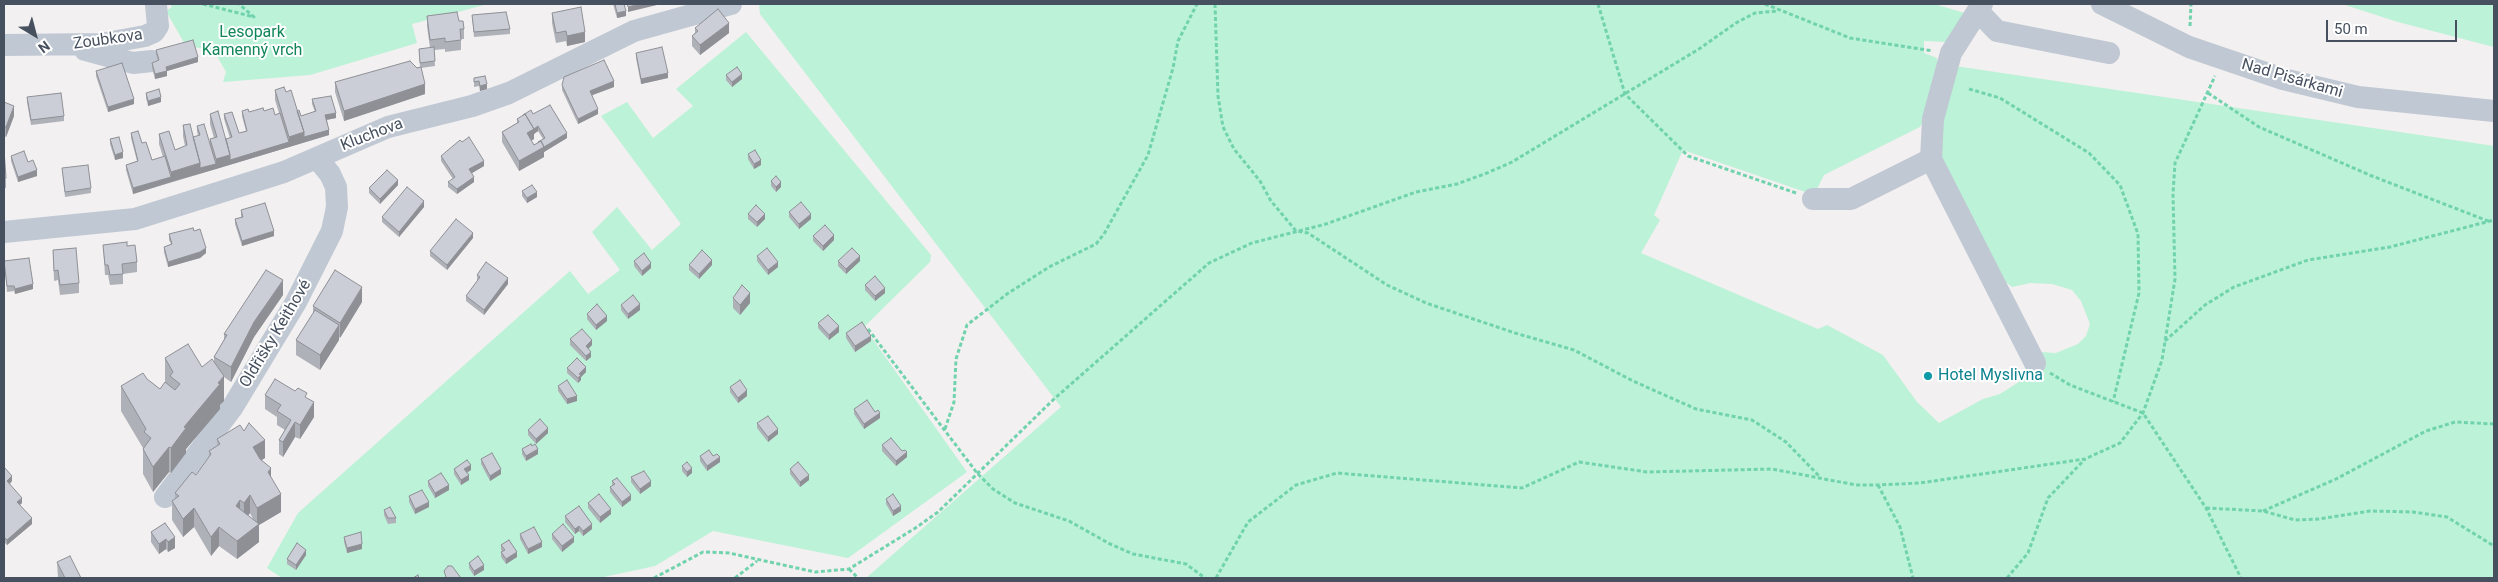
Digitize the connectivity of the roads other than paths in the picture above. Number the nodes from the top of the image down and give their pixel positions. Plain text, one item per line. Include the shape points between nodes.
1 (731, 4) edge
2 (2102, 4) edge
3 (156, 5) edge
4 (1980, 7) edge
5 (4, 45) edge
6 (72, 46) junction
7 (2109, 54) dead end
8 (152, 62) edge
9 (2494, 111) edge
10 (317, 158) junction
11 (1931, 159) junction
12 (1813, 199) road end
13 (4, 232) edge
14 (2035, 363) road end
15 (165, 497) dead end

1 - 10 street, Kluchova via 634,31 509,93 472,106 388,127
2 - 9 street, Nad Pisárkami via 2189,47 2283,79 2358,97
3 - 6 street, Zoubkova via 159,19 154,32 101,44
4 - 7 street via 1997,30
4 - 11 street via 1951,53 1933,119
5 - 6 street, Zoubkova
6 - 8 street via 133,63
10 - 13 street, Kluchova via 284,172 135,220
10 - 15 street, Oldřišky Keithové via 336,187 337,206 332,231 320,258 232,408
11 - 12 street via 1850,199
11 - 14 street

